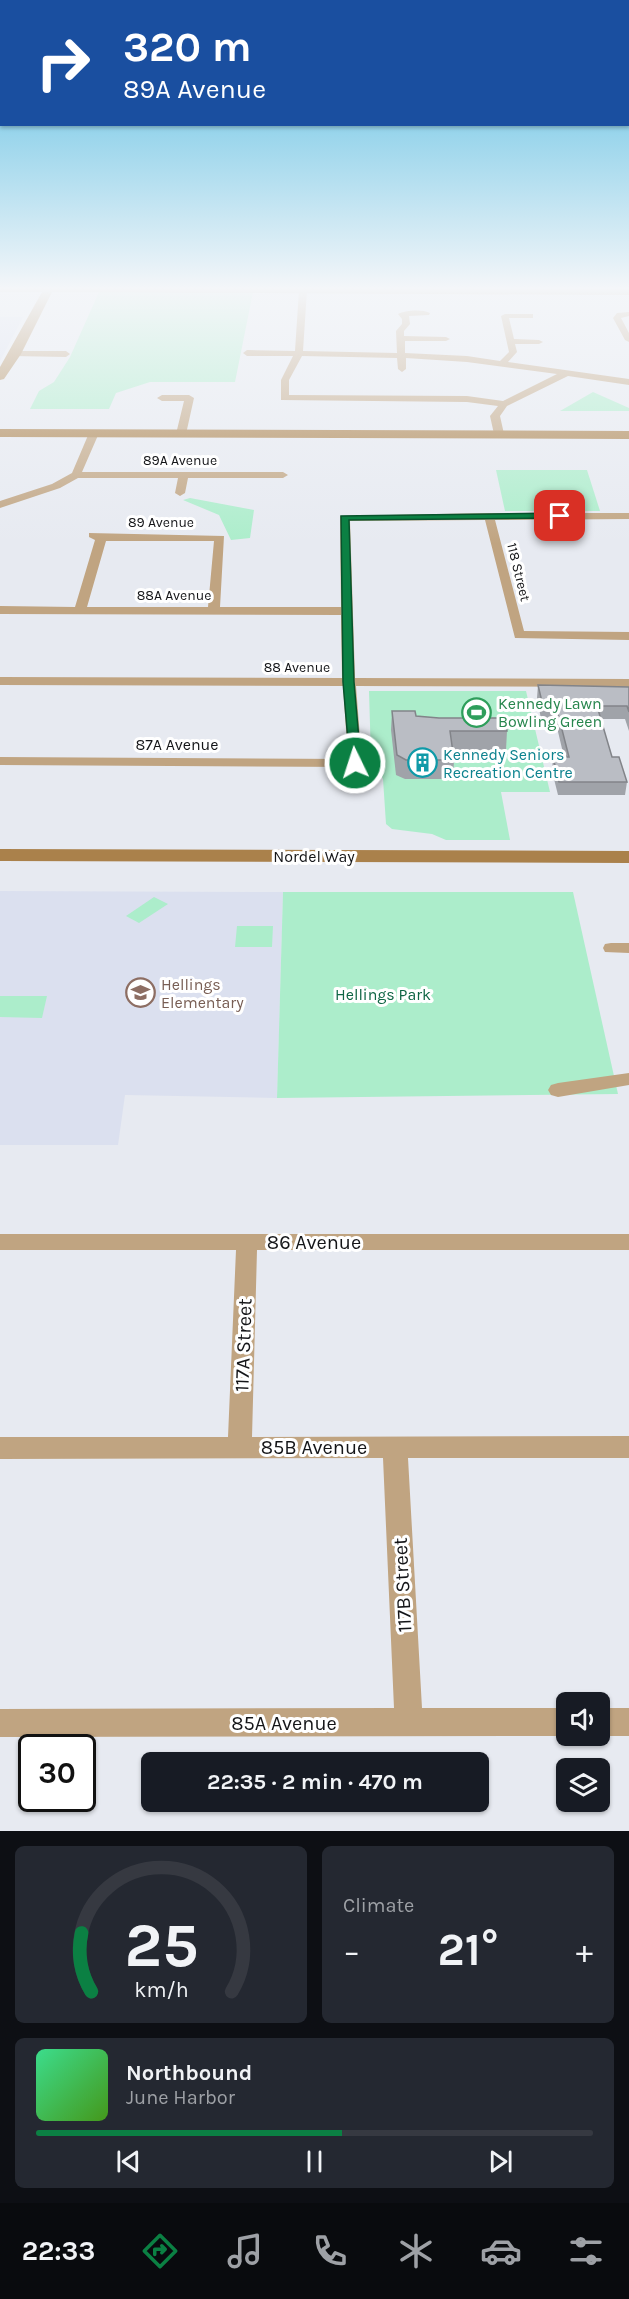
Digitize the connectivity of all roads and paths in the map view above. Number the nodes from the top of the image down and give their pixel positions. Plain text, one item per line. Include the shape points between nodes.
1 (289, 372) edge
2 (563, 372) edge
3 (567, 373) junction
4 (629, 382) edge
5 (162, 398) dead end
6 (504, 404) junction
7 (0, 433) edge
8 (94, 433) junction
9 (182, 434) junction
10 (499, 434) junction
11 (629, 435) edge
12 (76, 475) junction
13 (184, 475) junction
14 (283, 475) dead end
15 (0, 490) edge
16 (180, 494) dead end
17 (16, 500) junction
18 (0, 505) edge
19 (489, 516) junction
20 (629, 516) edge
21 (0, 610) edge
22 (80, 610) junction
23 (214, 610) junction
24 (347, 611) junction
25 (629, 636) edge
26 (0, 681) edge
27 (349, 682) junction
28 (629, 684) edge
29 (0, 761) edge
30 (0, 855) edge
31 (629, 857) edge
32 (611, 948) dead end
33 (629, 948) edge
34 (629, 1079) edge
35 (558, 1090) dead end
36 (0, 1242) edge
37 (247, 1242) junction
38 (629, 1242) edge
39 (395, 1447) junction
40 (629, 1447) edge
41 (0, 1448) edge
42 (240, 1448) junction
43 (556, 1722) edge
44 (610, 1722) edge
45 (629, 1722) edge
46 (0, 1723) edge
47 (409, 1723) junction

1 - 6 street via 284,398 467,399
2 - 3 street
3 - 4 street
3 - 6 street
5 - 9 street via 189,398
6 - 10 street via 495,416
7 - 8 street
8 - 9 street
8 - 12 street
9 - 10 street
10 - 11 street
12 - 13 street, 89A Avenue
12 - 17 street
13 - 14 street, 89A Avenue
13 - 16 street
15 - 17 street
17 - 18 street
19 - 20 street
19 - 24 street via 346,517
19 - 25 street, 118 Street via 519,635
21 - 22 street, 88A Avenue
22 - 23 street, 88A Avenue
22 - 23 street, 89 Avenue via 96,536 220,538
23 - 24 street, 88A Avenue
24 - 27 street
26 - 27 street, 88 Avenue
27 - 28 street, 88 Avenue
27 - 29 street, 87A Avenue via 355,763
30 - 31 street, Nordel Way
32 - 33 street
34 - 35 street
36 - 37 street, 86 Avenue
37 - 38 street, 86 Avenue
37 - 42 street, 117A Street
39 - 40 street, 85B Avenue
39 - 42 street, 85B Avenue
39 - 47 street, 117B Street
41 - 42 street, 85B Avenue
43 - 47 street, 85A Avenue
44 - 45 street
46 - 47 street, 85A Avenue

